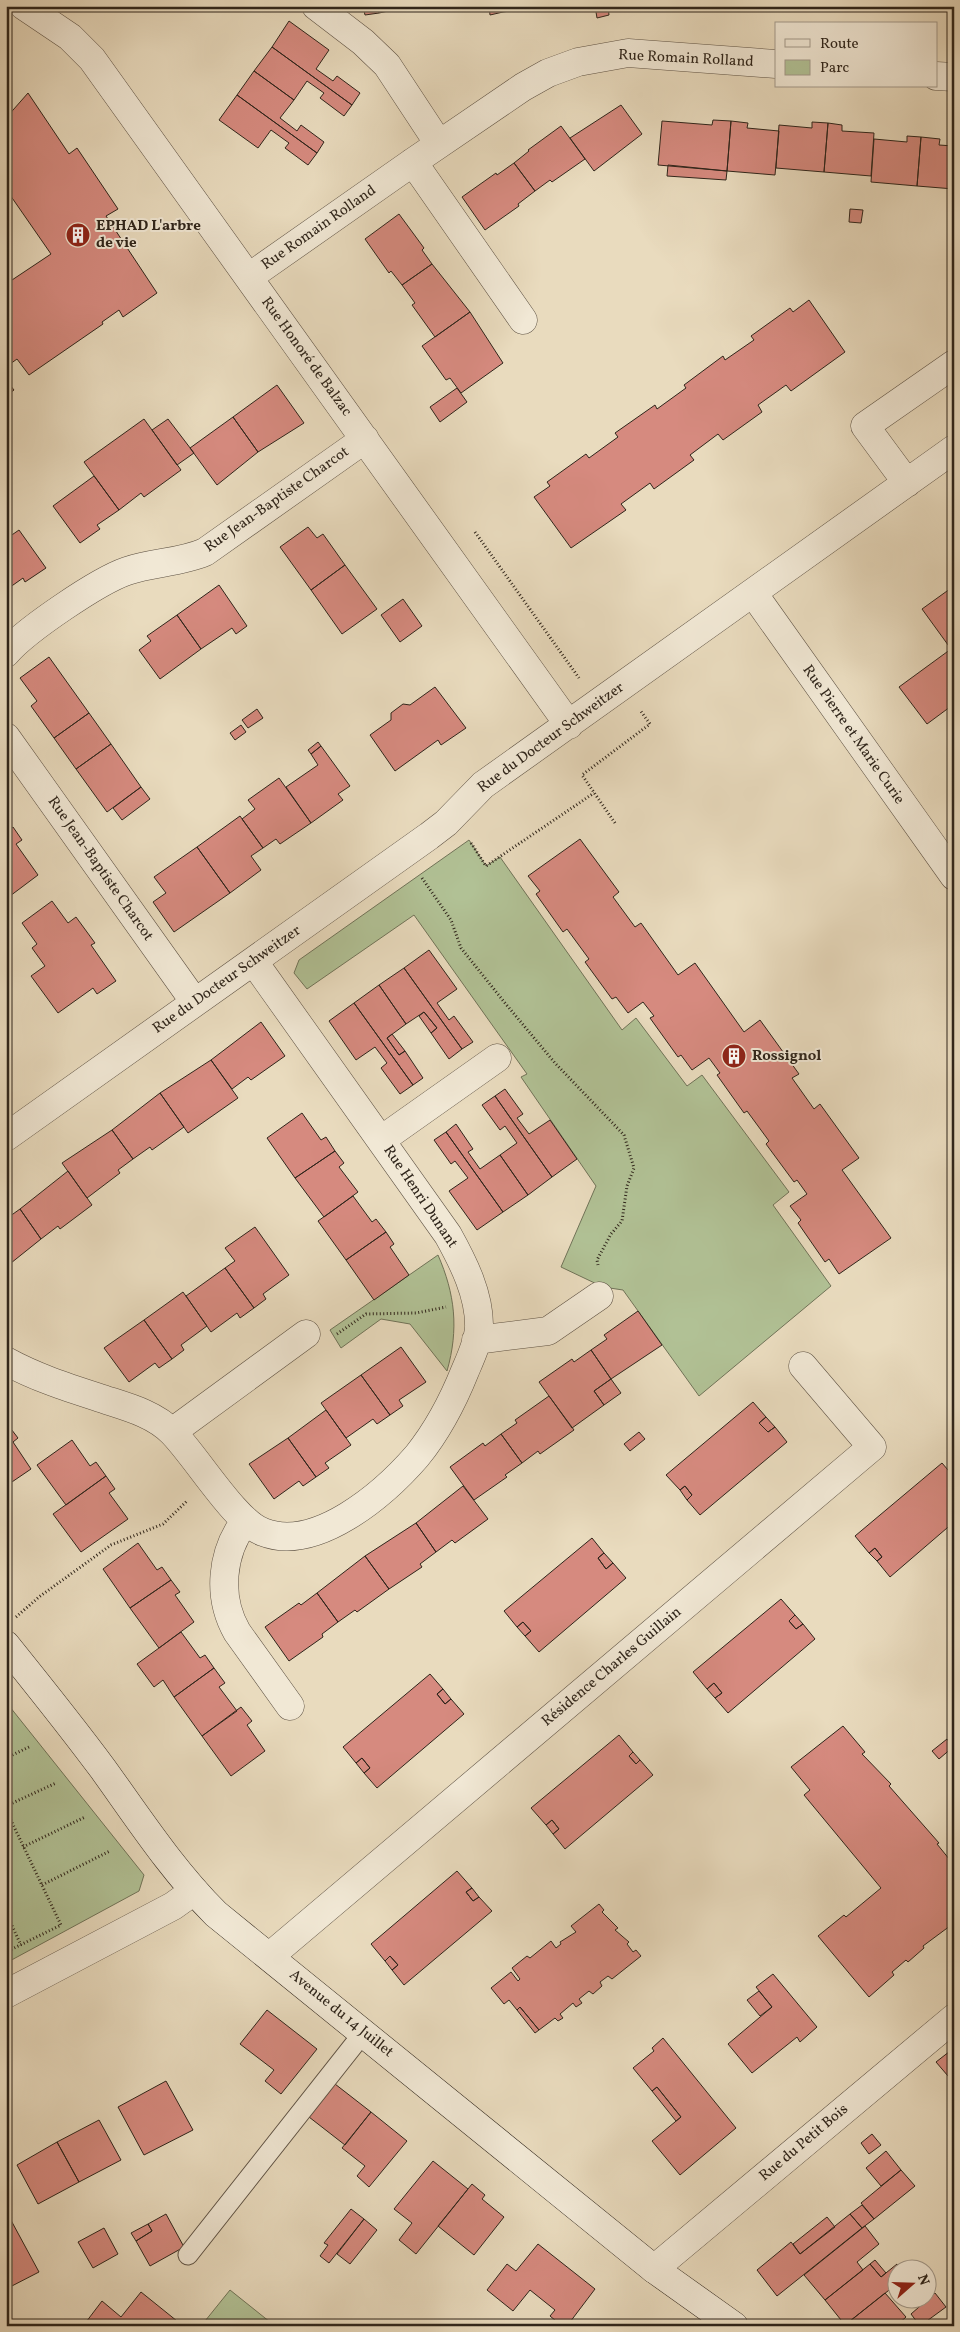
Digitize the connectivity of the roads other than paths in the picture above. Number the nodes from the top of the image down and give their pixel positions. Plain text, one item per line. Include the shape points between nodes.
1 (24, 6) edge
2 (316, 6) edge
3 (775, 64) edge
4 (938, 76) edge
5 (954, 77) edge
6 (439, 144) junction
7 (413, 162) junction
8 (249, 277) junction
9 (523, 320) dead end
10 (954, 364) edge
11 (365, 439) junction
12 (954, 449) edge
13 (907, 483) junction
14 (753, 593) junction
15 (6, 653) edge
16 (569, 725) junction
17 (6, 737) edge
18 (954, 876) edge
19 (254, 962) junction
20 (194, 1002) junction
21 (497, 1058) dead end
22 (6, 1137) edge
23 (381, 1140) junction
24 (599, 1296) road end
25 (306, 1334) road end
26 (476, 1340) junction
27 (6, 1361) edge
28 (803, 1366) dead end
29 (172, 1432) junction
30 (245, 1521) junction
31 (10, 1632) edge
32 (290, 1706) dead end
33 (194, 1891) junction
34 (270, 1956) junction
35 (6, 1994) edge
36 (954, 2018) edge
37 (364, 2032) junction
38 (188, 2255) dead end
39 (654, 2269) junction
40 (734, 2326) edge

1 - 8 street, Rue Honoré de Balzac via 70,37 92,59
2 - 6 street via 363,42 387,66
3 - 6 street, Rue Romain Rolland via 628,53 587,60 548,73 523,87
4 - 5 street
6 - 7 street, Rue Romain Rolland
7 - 8 street, Rue Romain Rolland
7 - 9 street
8 - 11 street, Rue Honoré de Balzac
10 - 13 street via 865,426
11 - 15 street, Rue Jean-Baptiste Charcot via 205,552 192,558 140,567 113,577 26,635
11 - 16 street, Rue Honoré de Balzac
12 - 13 street, Rue du Docteur Schweitzer
13 - 14 street, Rue du Docteur Schweitzer
14 - 16 street, Rue du Docteur Schweitzer
14 - 18 street, Rue Pierre et Marie Curie
16 - 19 street, Rue du Docteur Schweitzer via 483,785 429,836
17 - 20 street, Rue Jean-Baptiste Charcot
19 - 20 street, Rue du Docteur Schweitzer
19 - 23 street, Rue Henri Dunant
20 - 22 street, Rue du Docteur Schweitzer
21 - 23 street, Rue Henri Dunant
23 - 26 street, Rue Henri Dunant via 448,1235 464,1264 476,1307
24 - 26 street via 548,1331
25 - 29 street
26 - 30 street, Rue Henri Dunant via 452,1403 434,1432 416,1456 366,1503 318,1532 300,1536 262,1532
27 - 29 street, Rue Henri Dunant via 30,1374 139,1411 158,1420
28 - 34 street, Résidence Charles Guillain via 872,1447
29 - 30 street, Rue Henri Dunant
30 - 32 street via 228,1549 224,1567 231,1622
31 - 33 street, Avenue du 14 Juillet via 92,1754
33 - 34 street, Avenue du 14 Juillet via 216,1914
33 - 35 street via 173,1906
34 - 37 street, Avenue du 14 Juillet
36 - 39 street, Rue du Petit Bois
37 - 38 lane
37 - 39 street, Avenue du 14 Juillet
39 - 40 street, Avenue du 14 Juillet

